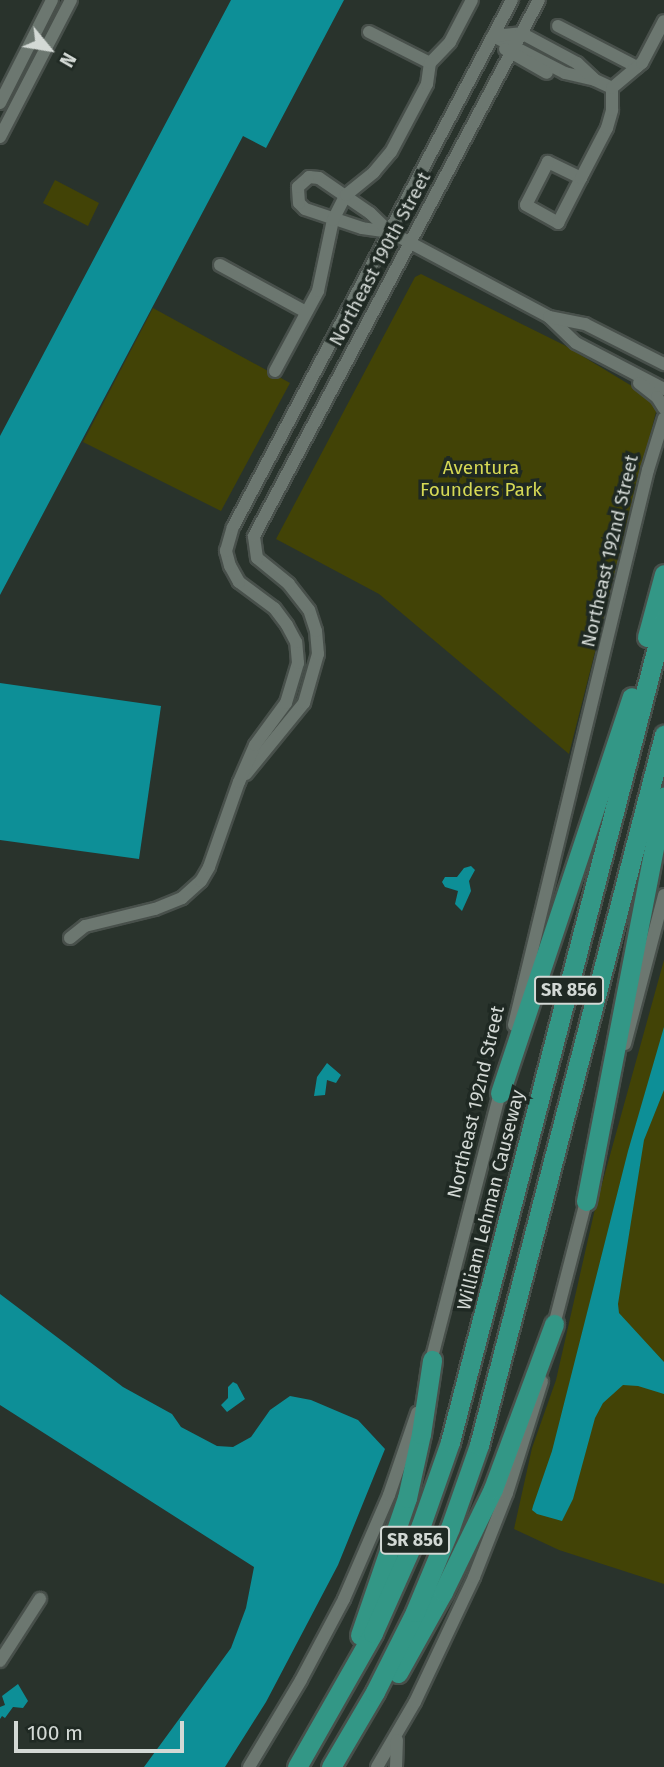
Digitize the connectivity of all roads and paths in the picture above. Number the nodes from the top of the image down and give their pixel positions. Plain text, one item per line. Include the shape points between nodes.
1 (52, 0) edge
2 (71, 0) edge
3 (472, 0) edge
4 (512, 0) edge
5 (539, 0) edge
6 (664, 21) edge
7 (558, 26) dead end
8 (369, 32) dead end
9 (521, 33) junction
10 (494, 36) junction
11 (512, 50) junction
12 (430, 63) junction
13 (637, 67) junction
14 (594, 79) junction
15 (612, 88) junction
16 (0, 103) edge
17 (0, 137) edge
18 (581, 178) junction
19 (346, 195) junction
20 (332, 220) junction
21 (390, 232) junction
22 (410, 243) junction
23 (220, 265) dead end
24 (306, 312) junction
25 (549, 317) junction
26 (664, 364) edge
27 (617, 365) junction
28 (275, 371) dead end
29 (664, 389) edge
30 (299, 403) junction
31 (664, 408) edge
32 (318, 418) junction
33 (664, 418) edge
34 (664, 439) edge
35 (643, 500) junction
36 (664, 574) edge
37 (664, 620) edge
38 (664, 735) edge
39 (239, 782) junction
40 (664, 796) edge
41 (664, 895) edge
42 (70, 938) dead end
43 (500, 1093) junction
44 (586, 1201) junction
45 (554, 1324) junction
46 (432, 1360) junction
47 (40, 1598) dead end
48 (0, 1661) edge
49 (332, 1710) junction
50 (405, 1720) junction
51 (345, 1745) junction
52 (249, 1767) edge
53 (298, 1767) edge
54 (331, 1767) edge
55 (376, 1767) edge
56 (396, 1767) edge

1 - 16 street
2 - 17 street
3 - 12 street via 450,42
4 - 10 street, Northeast 190th Street
5 - 9 street, Northeast 190th Street
6 - 13 street
7 - 13 street
8 - 12 street
9 - 10 street
9 - 11 street, Northeast 190th Street
9 - 14 street via 577,63
10 - 11 street
10 - 21 street, Northeast 190th Street
11 - 14 street via 561,79
11 - 22 street, Northeast 190th Street
12 - 19 street via 427,84 391,152
13 - 15 street
14 - 15 street
15 - 18 street via 607,128
18 - 18 street via 558,223 526,205 548,162
19 - 20 street
19 - 20 street via 319,178 309,177 298,187 305,209
19 - 21 street
20 - 21 street
20 - 24 street via 318,291
21 - 22 street
21 - 30 street, Northeast 190th Street
22 - 25 street
22 - 32 street, Northeast 190th Street
23 - 24 street
24 - 28 street
25 - 26 street via 585,324
25 - 27 street via 576,343
27 - 29 street
27 - 31 street
30 - 32 street
30 - 39 street, Northeast 190th Street via 233,527 226,551 239,582 274,608 287,625 296,642 298,663 286,703 255,745
32 - 39 street, Northeast 190th Street via 254,536 257,558 289,584 309,610 318,654 304,703
33 - 35 street, Northeast 192nd Street
34 - 35 street
35 - 43 street, Northeast 192nd Street via 567,799
36 - 43 highway via 629,705
37 - 49 highway, William Lehman Causeway / SR 856 via 454,1429 398,1580
38 - 51 highway, SR 856 via 479,1444 415,1612
39 - 42 street via 209,867 192,890 155,909 85,926
40 - 44 highway
41 - 44 street
43 - 46 street, Northeast 192nd Street
44 - 45 street
45 - 50 street via 533,1412 499,1517 449,1634
45 - 51 highway via 493,1489 443,1592 401,1669
46 - 49 highway via 404,1508
46 - 52 street, Northeast 192nd Street via 389,1494 356,1572 316,1654
47 - 48 street
49 - 53 highway, William Lehman Causeway / SR 856
50 - 55 street
50 - 56 street via 395,1751
51 - 54 highway, SR 856

